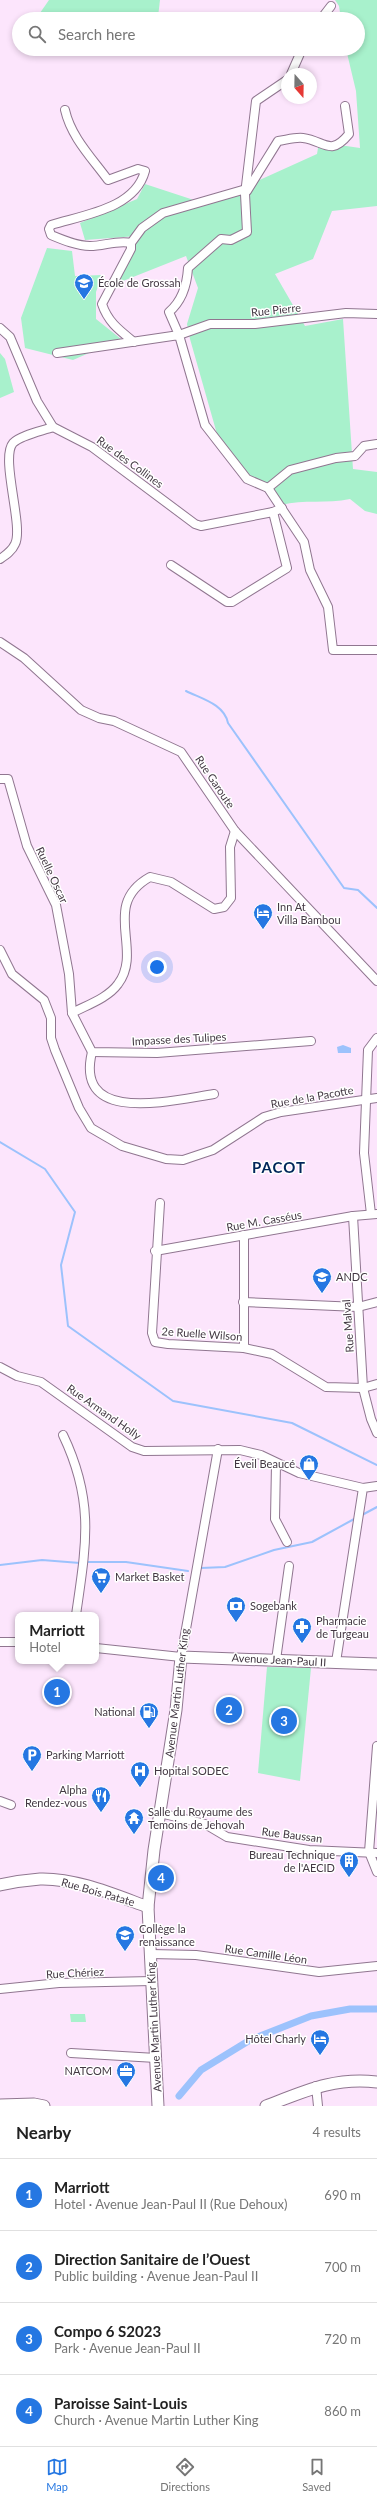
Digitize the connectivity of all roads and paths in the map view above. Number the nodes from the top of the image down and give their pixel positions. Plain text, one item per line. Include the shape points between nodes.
1 (331, 6) dead end
2 (326, 12) edge
3 (299, 56) edge
4 (294, 68) edge
5 (281, 84) edge
6 (344, 106) dead end
7 (65, 110) dead end
8 (246, 192) junction
9 (131, 243) junction
10 (377, 314) edge
11 (0, 328) edge
12 (179, 335) junction
13 (134, 342) junction
14 (57, 353) dead end
15 (53, 427) junction
16 (377, 444) edge
17 (268, 488) junction
18 (282, 508) junction
19 (273, 512) junction
20 (0, 559) edge
21 (171, 565) dead end
22 (0, 642) edge
23 (377, 650) edge
24 (0, 779) edge
25 (235, 831) junction
26 (0, 950) edge
27 (377, 981) edge
28 (72, 1013) junction
29 (377, 1038) edge
30 (311, 1040) dead end
31 (92, 1052) junction
32 (214, 1094) dead end
33 (377, 1098) edge
34 (366, 1099) junction
35 (160, 1203) dead end
36 (374, 1214) edge
37 (353, 1216) junction
38 (244, 1235) junction
39 (155, 1251) junction
40 (243, 1302) junction
41 (377, 1302) edge
42 (358, 1307) junction
43 (244, 1348) junction
44 (0, 1367) edge
45 (377, 1384) edge
46 (363, 1388) junction
47 (377, 1433) edge
48 (63, 1435) dead end
49 (218, 1449) junction
50 (276, 1464) junction
51 (377, 1486) edge
52 (363, 1488) junction
53 (287, 1542) dead end
54 (289, 1566) dead end
55 (76, 1612) edge
56 (0, 1642) edge
57 (15, 1642) edge
58 (99, 1648) edge
59 (181, 1657) junction
60 (276, 1660) junction
61 (336, 1662) junction
62 (377, 1664) edge
63 (377, 1746) edge
64 (0, 1801) edge
65 (11, 1805) dead end
66 (160, 1813) junction
67 (373, 1852) edge
68 (377, 1872) edge
69 (0, 1885) edge
70 (148, 1907) junction
71 (151, 1954) junction
72 (377, 1966) edge
73 (152, 1981) junction
74 (0, 1989) edge
75 (71, 2053) dead end
76 (156, 2058) junction
77 (377, 2082) edge
78 (316, 2086) junction
79 (156, 2103) edge
80 (0, 2105) edge
81 (44, 2106) edge
82 (266, 2106) edge
83 (318, 2106) edge

1 - 2 street
3 - 4 street
5 - 8 street via 256,100
6 - 8 street via 349,134 341,144 326,147 303,138 278,141
7 - 9 street via 68,124 75,136 108,180 138,169 145,171 143,180 124,198 97,214 51,225 51,235 89,246
8 - 9 street via 163,213 142,228
8 - 12 street via 247,232 231,240 221,239 188,268 186,285 178,304 169,312
9 - 13 street via 131,249 102,304 106,316 115,328
10 - 12 street, Rue Pierre via 346,312 255,324 210,324
11 - 15 street via 10,338 37,401
12 - 13 street, Rue Pierre
12 - 17 street via 205,425 247,479
13 - 14 street, Rue Pierre
15 - 19 street, Rue des Collines via 92,446 195,524 201,526
15 - 20 street via 16,441 10,450 12,502 17,536 10,552
16 - 17 street via 364,446 355,456 336,458 290,470
17 - 18 street
18 - 19 street, Rue des Collines
18 - 23 street via 304,542 310,570 328,607 334,650
19 - 21 street via 287,568 232,602 227,602
22 - 25 street, Rue Garoute via 24,658 81,710 114,721 181,752
24 - 28 street, Ruelle Oscar via 8,779 26,846 56,905 69,974
25 - 27 street, Rue Garoute
25 - 28 street via 230,847 231,898 224,907 214,909 171,882 150,877 137,884 126,899 126,971 108,994
26 - 34 street, Rue de la Pacotte via 12,974 44,1000 51,1018 55,1050 84,1118 101,1135 122,1146 166,1159 183,1160 213,1150 264,1117
28 - 31 street
29 - 34 street via 368,1050
30 - 31 street, Impasse des Tulipes via 158,1053
31 - 32 street via 90,1076 96,1091 113,1101 164,1101
33 - 34 street, Rue de la Pacotte
34 - 36 street via 364,1152
35 - 39 street, 2e Ruelle Wilson
36 - 37 street, Rue M. Casséus
37 - 38 street, Rue M. Casséus
37 - 42 street, Rue Malval
38 - 39 street, Rue M. Casséus
38 - 40 street
39 - 43 street, 2e Ruelle Wilson via 152,1333 155,1342
40 - 42 street
40 - 43 street
41 - 42 street
42 - 46 street, Rue Malval
43 - 46 street, 2e Ruelle Wilson via 272,1354 326,1387
44 - 49 street, Rue Armand Holly via 17,1376 41,1382 132,1447 150,1452
45 - 46 street, 2e Ruelle Wilson
46 - 47 street, Rue Malval via 370,1419
48 - 55 street via 75,1461 84,1492 86,1527
49 - 50 street, Rue Armand Holly via 254,1454
49 - 59 street, Avenue Martin Luther King
50 - 52 street, Rue Armand Holly via 299,1473
50 - 53 street via 275,1519
51 - 52 street
52 - 61 street
54 - 60 street
56 - 57 street
58 - 59 street
59 - 60 street, Avenue Jean-Paul II
59 - 66 street, Avenue Martin Luther King via 176,1710
60 - 61 street, Avenue Jean-Paul II
61 - 62 street, Avenue Jean-Paul II
63 - 67 street
64 - 65 street
66 - 67 street, Rue Baussan via 205,1824 227,1836 309,1850
66 - 70 street, Avenue Martin Luther King
67 - 68 street
69 - 70 street, Rue Bois Patate via 41,1879 59,1881 100,1890
70 - 71 street, Avenue Martin Luther King
71 - 72 street, Rue Camille Léon via 196,1955 319,1972
71 - 73 street, Avenue Martin Luther King
73 - 74 street, Rue Chériez
73 - 76 street, Avenue Martin Luther King
75 - 76 street
76 - 79 street, Avenue Martin Luther King
77 - 78 street via 344,2080
78 - 82 street
78 - 83 street
80 - 81 street

